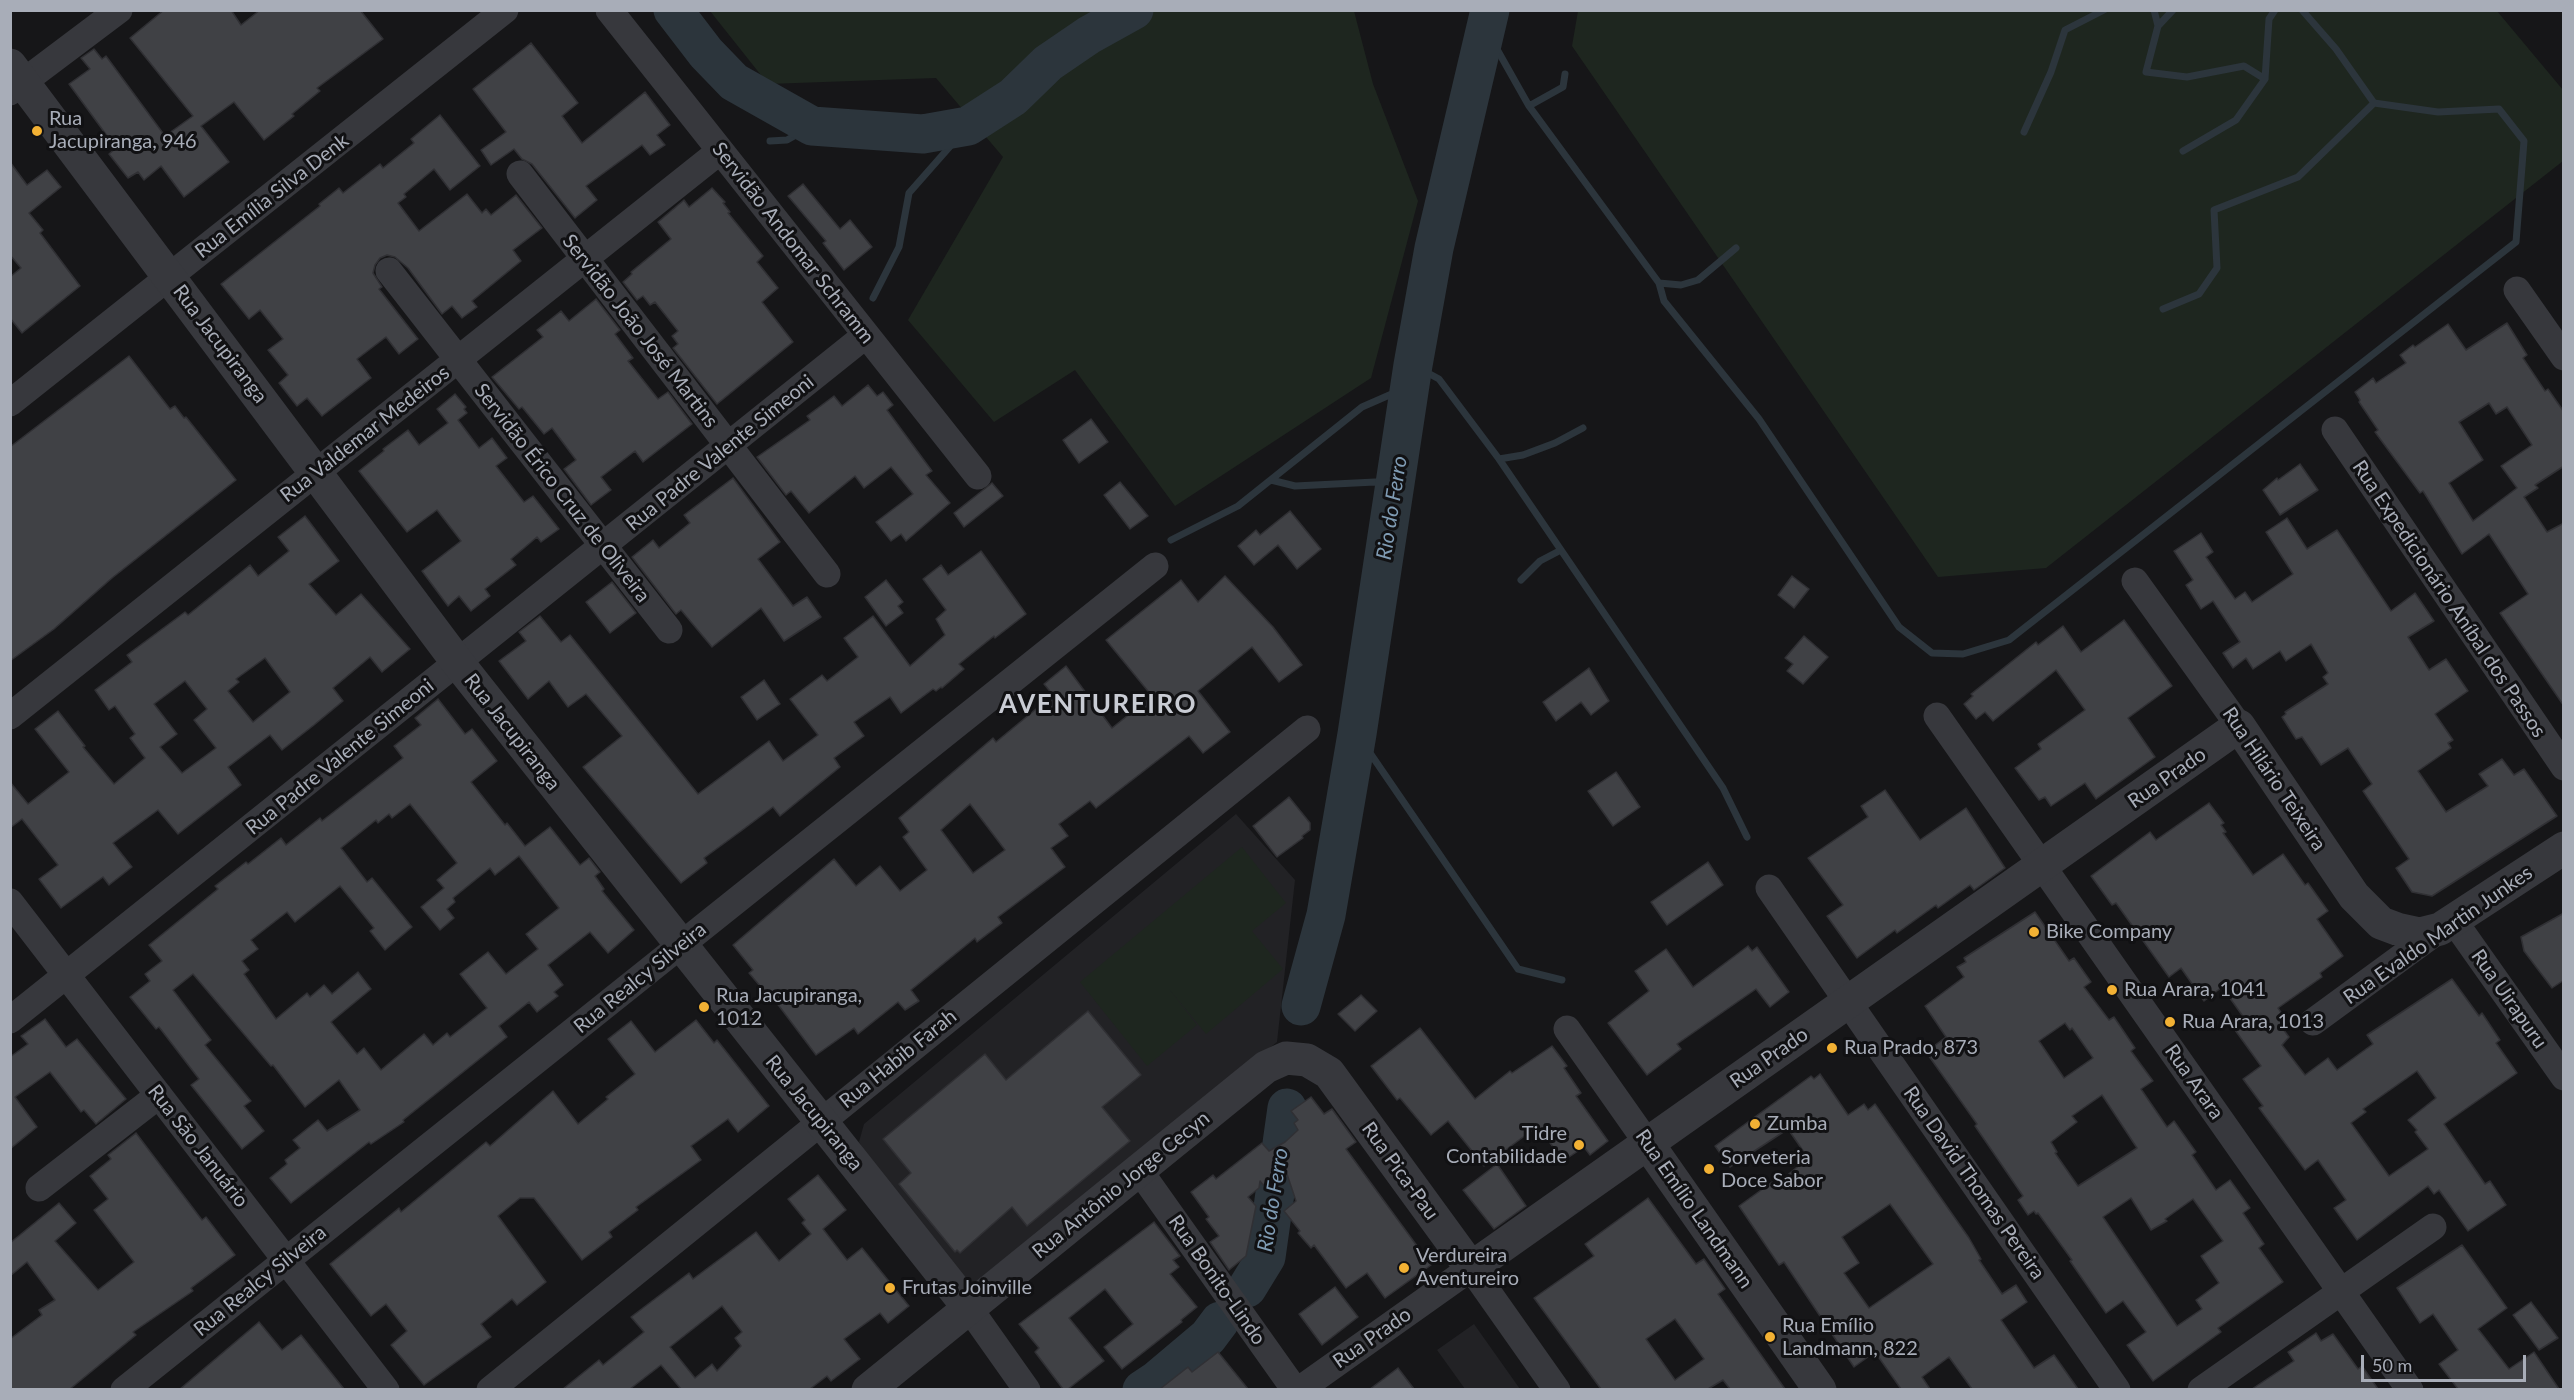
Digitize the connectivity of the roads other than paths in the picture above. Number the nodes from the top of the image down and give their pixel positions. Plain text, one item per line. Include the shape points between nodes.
1 (119, 10) edge
2 (505, 10) edge
3 (609, 10) edge
4 (15, 80) edge
5 (720, 151) junction
6 (520, 174) dead end
7 (585, 259) junction
8 (389, 271) dead end
9 (170, 277) junction
10 (2517, 290) dead end
11 (866, 335) junction
12 (2564, 357) edge
13 (458, 360) junction
14 (10, 403) edge
15 (2335, 430) dead end
16 (728, 446) junction
17 (316, 472) junction
18 (978, 476) dead end
19 (603, 546) junction
20 (1155, 566) dead end
21 (827, 574) dead end
22 (2135, 581) dead end
23 (669, 630) dead end
24 (458, 663) junction
25 (10, 716) edge
26 (1937, 716) dead end
27 (2239, 726) junction
28 (1307, 729) dead end
29 (2564, 768) edge
30 (2564, 848) edge
31 (2042, 866) junction
32 (1769, 888) dead end
33 (10, 902) edge
34 (2447, 925) junction
35 (680, 945) junction
36 (67, 975) junction
37 (1848, 1002) junction
38 (10, 1020) edge
39 (2313, 1022) dead end
40 (1567, 1029) dead end
41 (1294, 1057) joint
42 (2564, 1077) edge
43 (159, 1095) junction
44 (821, 1122) junction
45 (1648, 1144) junction
46 (1139, 1170) junction
47 (39, 1188) dead end
48 (2433, 1227) dead end
49 (287, 1260) junction
50 (1471, 1268) junction
51 (2341, 1291) junction
52 (969, 1308) junction
53 (124, 1389) edge
54 (386, 1389) edge
55 (490, 1389) edge
56 (868, 1389) edge
57 (1027, 1389) edge
58 (1297, 1389) edge
59 (1557, 1389) edge
60 (1820, 1389) edge
61 (2117, 1389) edge
62 (2201, 1389) edge
63 (2410, 1389) edge

1 - 4 street
2 - 9 street, Rua Emília Silva Denk
3 - 5 street, Servidão Andomar Schramm
4 - 9 street, Rua Jacupiranga
5 - 7 street, Rua Valdemar Medeiros
5 - 11 street, Servidão Andomar Schramm
6 - 7 street, Servidão João José Martins
7 - 13 street, Rua Valdemar Medeiros
7 - 16 street, Servidão João José Martins
8 - 13 street, Servidão Érico Cruz de Oliveira
9 - 14 street, Rua Emília Silva Denk
9 - 17 street, Rua Jacupiranga
10 - 12 street
11 - 16 street, Rua Padre Valente Simeoni
11 - 18 street, Servidão Andomar Schramm
13 - 17 street, Rua Valdemar Medeiros
13 - 19 street, Servidão Érico Cruz de Oliveira
15 - 29 street, Rua Expedicionário Aníbal dos Passos
16 - 19 street, Rua Padre Valente Simeoni
16 - 21 street, Servidão João José Martins
17 - 24 street, Rua Jacupiranga
17 - 25 street, Rua Valdemar Medeiros
19 - 23 street, Servidão Érico Cruz de Oliveira
19 - 24 street, Rua Padre Valente Simeoni
20 - 35 street, Rua Realcy Silveira
22 - 27 street, Rua Hilário Teixeira
24 - 35 street, Rua Jacupiranga
24 - 36 street, Rua Padre Valente Simeoni
26 - 31 street, Rua Arara
27 - 31 street, Rua Prado
27 - 34 street, Rua Hilário Teixeira via 2369,913 2381,923 2420,934
28 - 44 street, Rua Habib Farah
30 - 34 street, Rua Evaldo Martin Junkes
31 - 37 street, Rua Prado
31 - 51 street, Rua Arara
32 - 37 street, Rua David Thomas Pereira
33 - 36 street, Rua São Januário
34 - 39 street, Rua Evaldo Martin Junkes
34 - 42 street, Rua Uirapuru
35 - 44 street, Rua Jacupiranga
35 - 49 street, Rua Realcy Silveira
36 - 38 street, Rua Padre Valente Simeoni
36 - 43 street, Rua São Januário
37 - 45 street, Rua Prado
37 - 61 street, Rua David Thomas Pereira
40 - 45 street, Rua Emílio Landmann
41 - 46 street, Rua Antônio Jorge Cecyn via 1266,1067
41 - 50 street, Rua Pica-Pau via 1329,1073
43 - 47 street
43 - 49 street, Rua São Januário
44 - 52 street, Rua Jacupiranga
44 - 55 street, Rua Habib Farah
45 - 50 street, Rua Prado
45 - 60 street, Rua Emílio Landmann
46 - 52 street, Rua Antônio Jorge Cecyn
46 - 58 street, Rua Bonito-Lindo
48 - 51 street
49 - 53 street, Rua Realcy Silveira
49 - 54 street, Rua São Januário
50 - 58 street, Rua Prado
50 - 59 street, Rua Pica-Pau
51 - 62 street
51 - 63 street, Rua Arara
52 - 56 street, Rua Antônio Jorge Cecyn
52 - 57 street, Rua Jacupiranga

